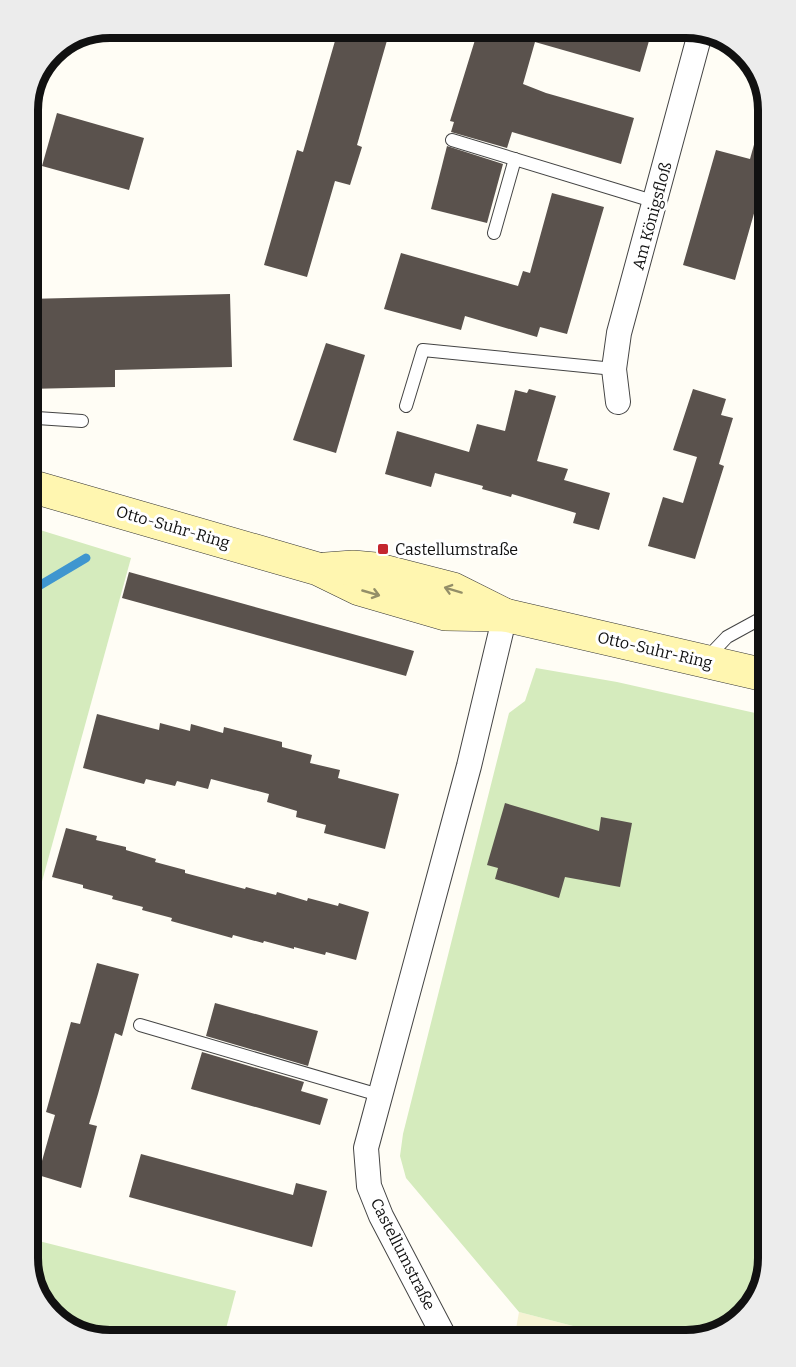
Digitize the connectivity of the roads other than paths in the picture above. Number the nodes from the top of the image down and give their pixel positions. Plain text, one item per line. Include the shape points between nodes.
1 (700, 39) edge
2 (452, 140) dead end
3 (515, 159) junction
4 (656, 202) junction
5 (494, 233) dead end
6 (614, 369) junction
7 (618, 402) dead end
8 (406, 406) dead end
9 (38, 418) edge
10 (82, 421) dead end
11 (38, 488) edge
12 (505, 615) junction
13 (758, 620) edge
14 (704, 661) junction
15 (758, 673) edge
16 (140, 1025) dead end
17 (380, 1095) junction
18 (441, 1330) edge

1 - 4 street, Am Königsfloß
2 - 3 lane
3 - 4 lane
3 - 5 lane
4 - 6 street, Am Königsfloß via 619,333
6 - 7 street, Am Königsfloß
6 - 8 lane via 423,350
9 - 10 lane
11 - 12 street, Otto-Suhr-Ring via 318,569 359,590 445,615
12 - 14 street, Otto-Suhr-Ring
12 - 17 street, Castellumstraße via 469,766
13 - 14 lane via 727,637
14 - 15 street, Otto-Suhr-Ring
16 - 17 lane
17 - 18 street, Castellumstraße via 366,1149 369,1186

